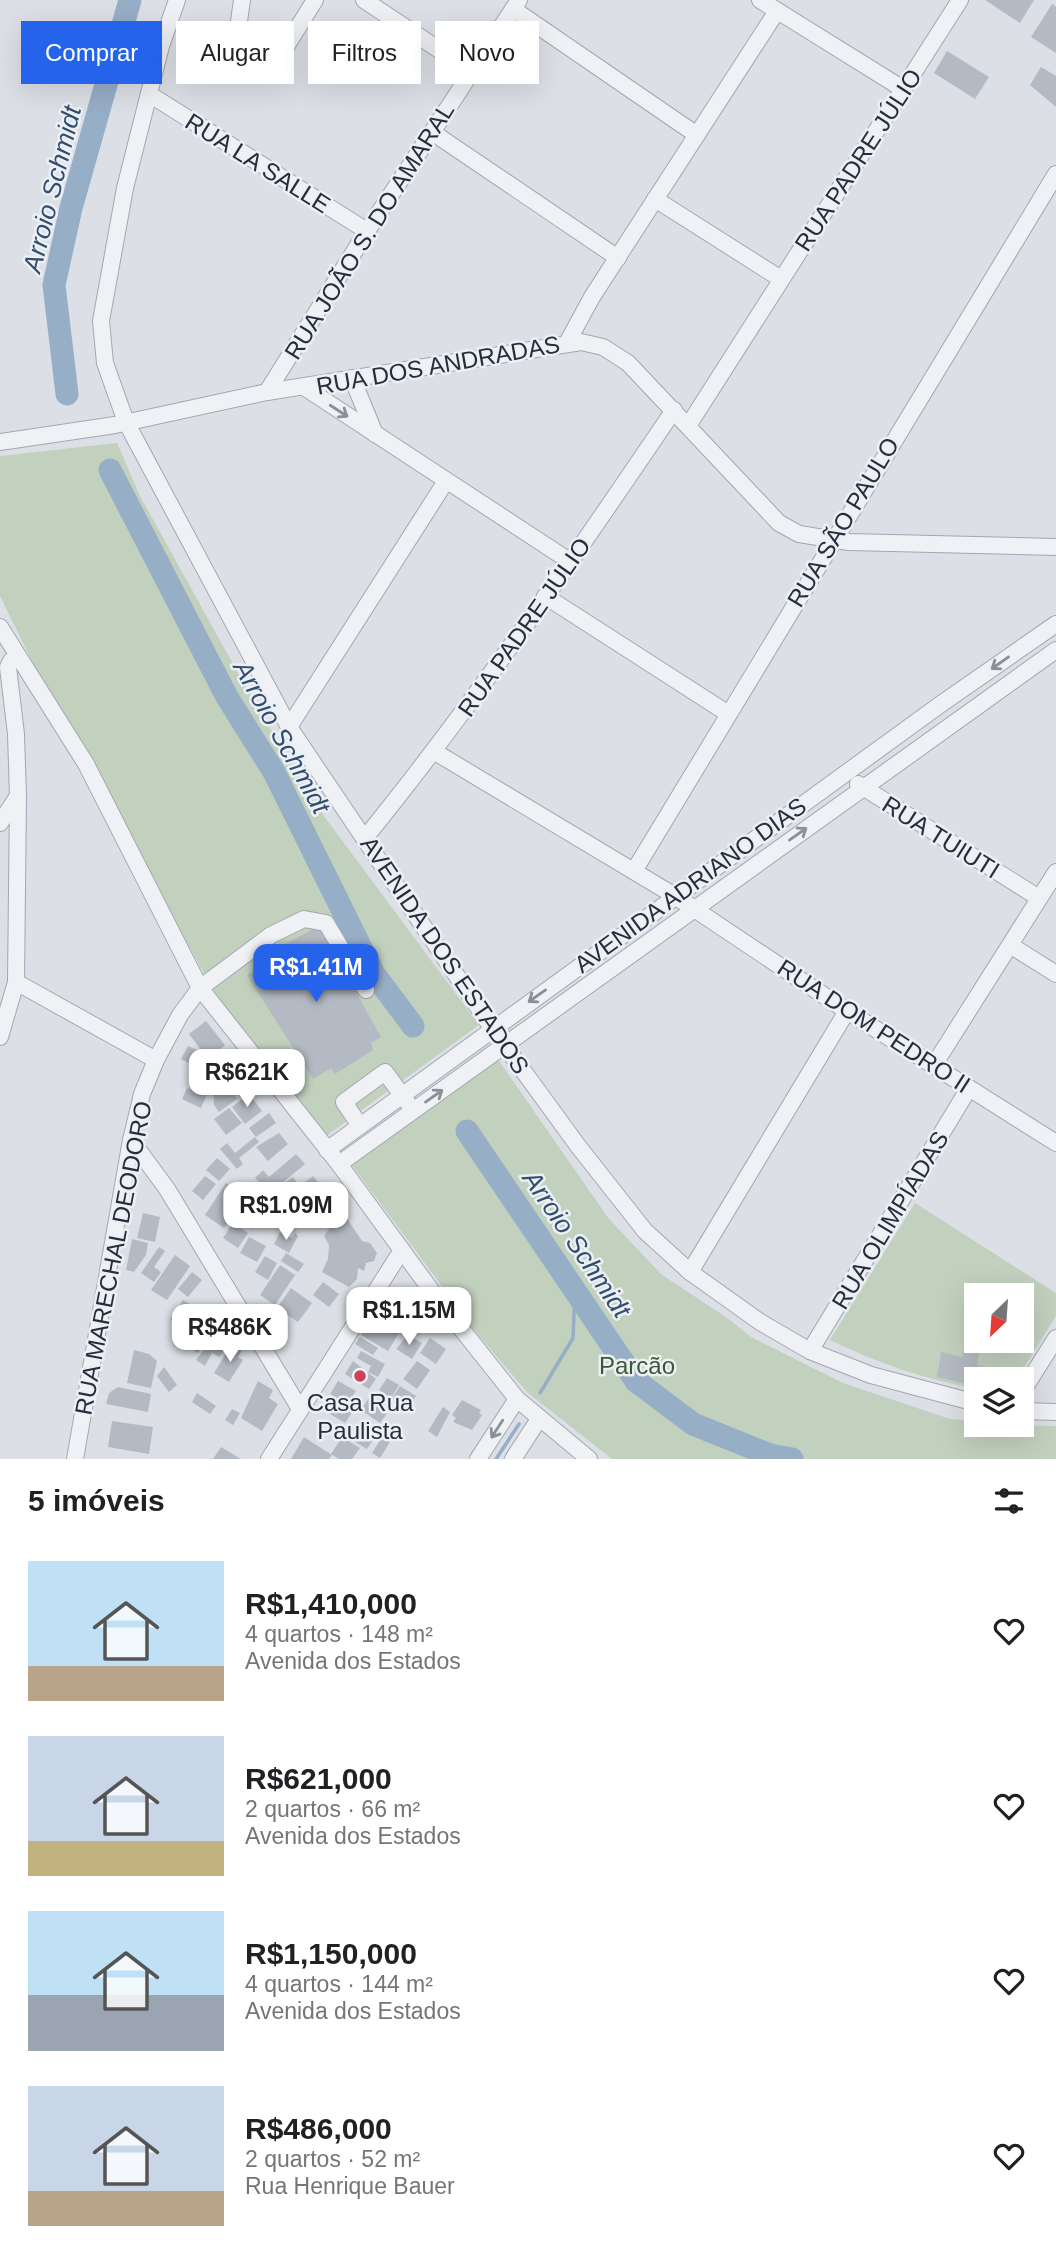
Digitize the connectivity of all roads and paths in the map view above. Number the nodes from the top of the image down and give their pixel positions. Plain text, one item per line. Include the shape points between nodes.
1 (177, 0) edge
2 (242, 0) edge
3 (315, 0) edge
4 (364, 0) edge
5 (760, 0) edge
6 (960, 0) edge
7 (516, 4) edge
8 (777, 11) junction
9 (239, 21) edge
10 (505, 21) edge
11 (294, 34) edge
12 (435, 47) edge
13 (463, 84) edge
14 (903, 89) junction
15 (149, 94) junction
16 (432, 132) junction
17 (697, 135) junction
18 (1056, 174) edge
19 (655, 199) junction
20 (367, 231) junction
21 (618, 258) junction
22 (781, 279) junction
23 (567, 343) junction
24 (352, 379) junction
25 (303, 387) junction
26 (267, 392) junction
27 (674, 410) junction
28 (126, 422) junction
29 (688, 426) junction
30 (375, 434) junction
31 (0, 442) edge
32 (446, 481) junction
33 (832, 539) junction
34 (1056, 547) edge
35 (571, 562) junction
36 (545, 596) junction
37 (1056, 624) edge
38 (0, 627) edge
39 (1056, 650) edge
40 (10, 656) edge
41 (727, 713) junction
42 (289, 727) junction
43 (435, 752) junction
44 (844, 774) junction
45 (864, 788) junction
46 (18, 796) junction
47 (0, 823) edge
48 (365, 838) junction
49 (634, 871) junction
50 (1056, 872) edge
51 (675, 896) junction
52 (1040, 898) junction
53 (694, 908) junction
54 (1010, 945) junction
55 (1056, 974) edge
56 (16, 982) junction
57 (200, 988) junction
58 (366, 990) dead end
59 (847, 1011) junction
60 (492, 1028) junction
61 (0, 1037) edge
62 (505, 1046) junction
63 (156, 1060) junction
64 (934, 1065) junction
65 (969, 1088) junction
66 (402, 1095) junction
67 (412, 1111) junction
68 (360, 1126) junction
69 (131, 1140) junction
70 (1056, 1143) edge
71 (327, 1150) junction
72 (339, 1164) junction
73 (401, 1250) junction
74 (690, 1272) junction
75 (1056, 1338) edge
76 (810, 1351) junction
77 (1034, 1373) edge
78 (517, 1399) junction
79 (964, 1400) edge
80 (300, 1409) junction
81 (1034, 1411) edge
82 (1056, 1412) edge
83 (539, 1419) junction
84 (75, 1459) edge
85 (269, 1459) edge
86 (478, 1459) edge
87 (513, 1459) edge
88 (589, 1459) edge

1 - 15 street, AVENIDA DOS ESTADOS
2 - 9 street
3 - 11 street
4 - 12 street
5 - 8 street
6 - 14 street, RUA PADRE JÚLIO
7 - 10 street, RUA JOÃO S. DO AMARAL
7 - 17 street
8 - 14 street
8 - 17 street
13 - 16 street, RUA JOÃO S. DO AMARAL
14 - 22 street, RUA PADRE JÚLIO
15 - 20 street, RUA LA SALLE
15 - 28 street, AVENIDA DOS ESTADOS via 125,188 102,321 104,363
16 - 20 street, RUA JOÃO S. DO AMARAL
16 - 21 street
17 - 19 street
18 - 33 street, RUA SÃO PAULO
19 - 21 street
19 - 22 street
20 - 26 street, RUA JOÃO S. DO AMARAL
21 - 23 street
22 - 29 street, RUA PADRE JÚLIO
23 - 24 street, RUA DOS ANDRADAS
23 - 27 street, RUA DOS ANDRADAS via 603,346 628,363
24 - 25 street, RUA DOS ANDRADAS
24 - 30 street
25 - 26 street, RUA DOS ANDRADAS
25 -> 30 street
26 - 28 street, RUA DOS ANDRADAS
27 - 29 street, RUA DOS ANDRADAS
27 - 35 street, RUA PADRE JÚLIO
28 - 31 street, RUA DOS ANDRADAS
28 - 42 street, AVENIDA DOS ESTADOS
29 - 33 street, RUA DOS ANDRADAS via 779,523 799,534
30 - 32 street
32 - 35 street
32 - 42 street
33 - 34 street, RUA DOS ANDRADAS
33 - 41 street, RUA SÃO PAULO
35 - 36 street, RUA PADRE JÚLIO
36 - 41 street
36 - 43 street, RUA PADRE JÚLIO
37 -> 44 street, AVENIDA ADRIANO DIAS
38 - 40 street
39 - 45 street, AVENIDA ADRIANO DIAS
40 - 46 street
40 - 57 street via 86,764
41 - 49 street, RUA SÃO PAULO
42 - 48 street, AVENIDA DOS ESTADOS
43 - 48 street, RUA PADRE JÚLIO
43 - 49 street, RUA DOM PEDRO II
44 - 45 street, RUA TUIUTI
44 - 51 street, AVENIDA ADRIANO DIAS
45 - 52 street, RUA TUIUTI
53 -> 45 street, AVENIDA ADRIANO DIAS
46 - 47 street
46 - 56 street
48 - 60 street, AVENIDA DOS ESTADOS
49 - 51 street, RUA DOM PEDRO II
50 - 52 street
51 - 53 street, RUA DOM PEDRO II
51 -> 60 street, AVENIDA ADRIANO DIAS
52 - 54 street
53 - 59 street, RUA DOM PEDRO II
53 - 62 street, AVENIDA ADRIANO DIAS
54 - 55 street
54 - 64 street
56 - 61 street
56 - 63 street
57 - 58 street, RUA MARECHAL DEODORO via 271,935 303,919 326,923
57 - 63 street, RUA MARECHAL DEODORO
57 - 71 street
59 - 64 street, RUA DOM PEDRO II
59 - 74 street
60 - 62 street, AVENIDA DOS ESTADOS
60 - 66 street, AVENIDA ADRIANO DIAS
67 -> 62 street, AVENIDA ADRIANO DIAS
62 - 74 street, AVENIDA DOS ESTADOS via 645,1231
63 - 69 street, RUA MARECHAL DEODORO
64 - 65 street, RUA DOM PEDRO II
65 - 70 street, RUA DOM PEDRO II
65 - 76 street, RUA OLIMPÍADAS
66 - 67 street
66 - 68 street, AVENIDA ADRIANO DIAS
66 - 68 street via 386,1072 344,1102
67 - 72 street, AVENIDA ADRIANO DIAS
68 - 71 street, AVENIDA ADRIANO DIAS
69 - 80 street via 167,1189
69 - 84 street, RUA MARECHAL DEODORO
71 - 72 street
72 - 73 street
73 - 78 street
73 - 80 street
74 - 76 street, AVENIDA DOS ESTADOS
75 - 77 street
76 - 79 street, AVENIDA DOS ESTADOS via 871,1375
78 - 83 street
78 -> 86 street
80 - 85 street
81 - 82 street
83 - 87 street
83 - 88 street

